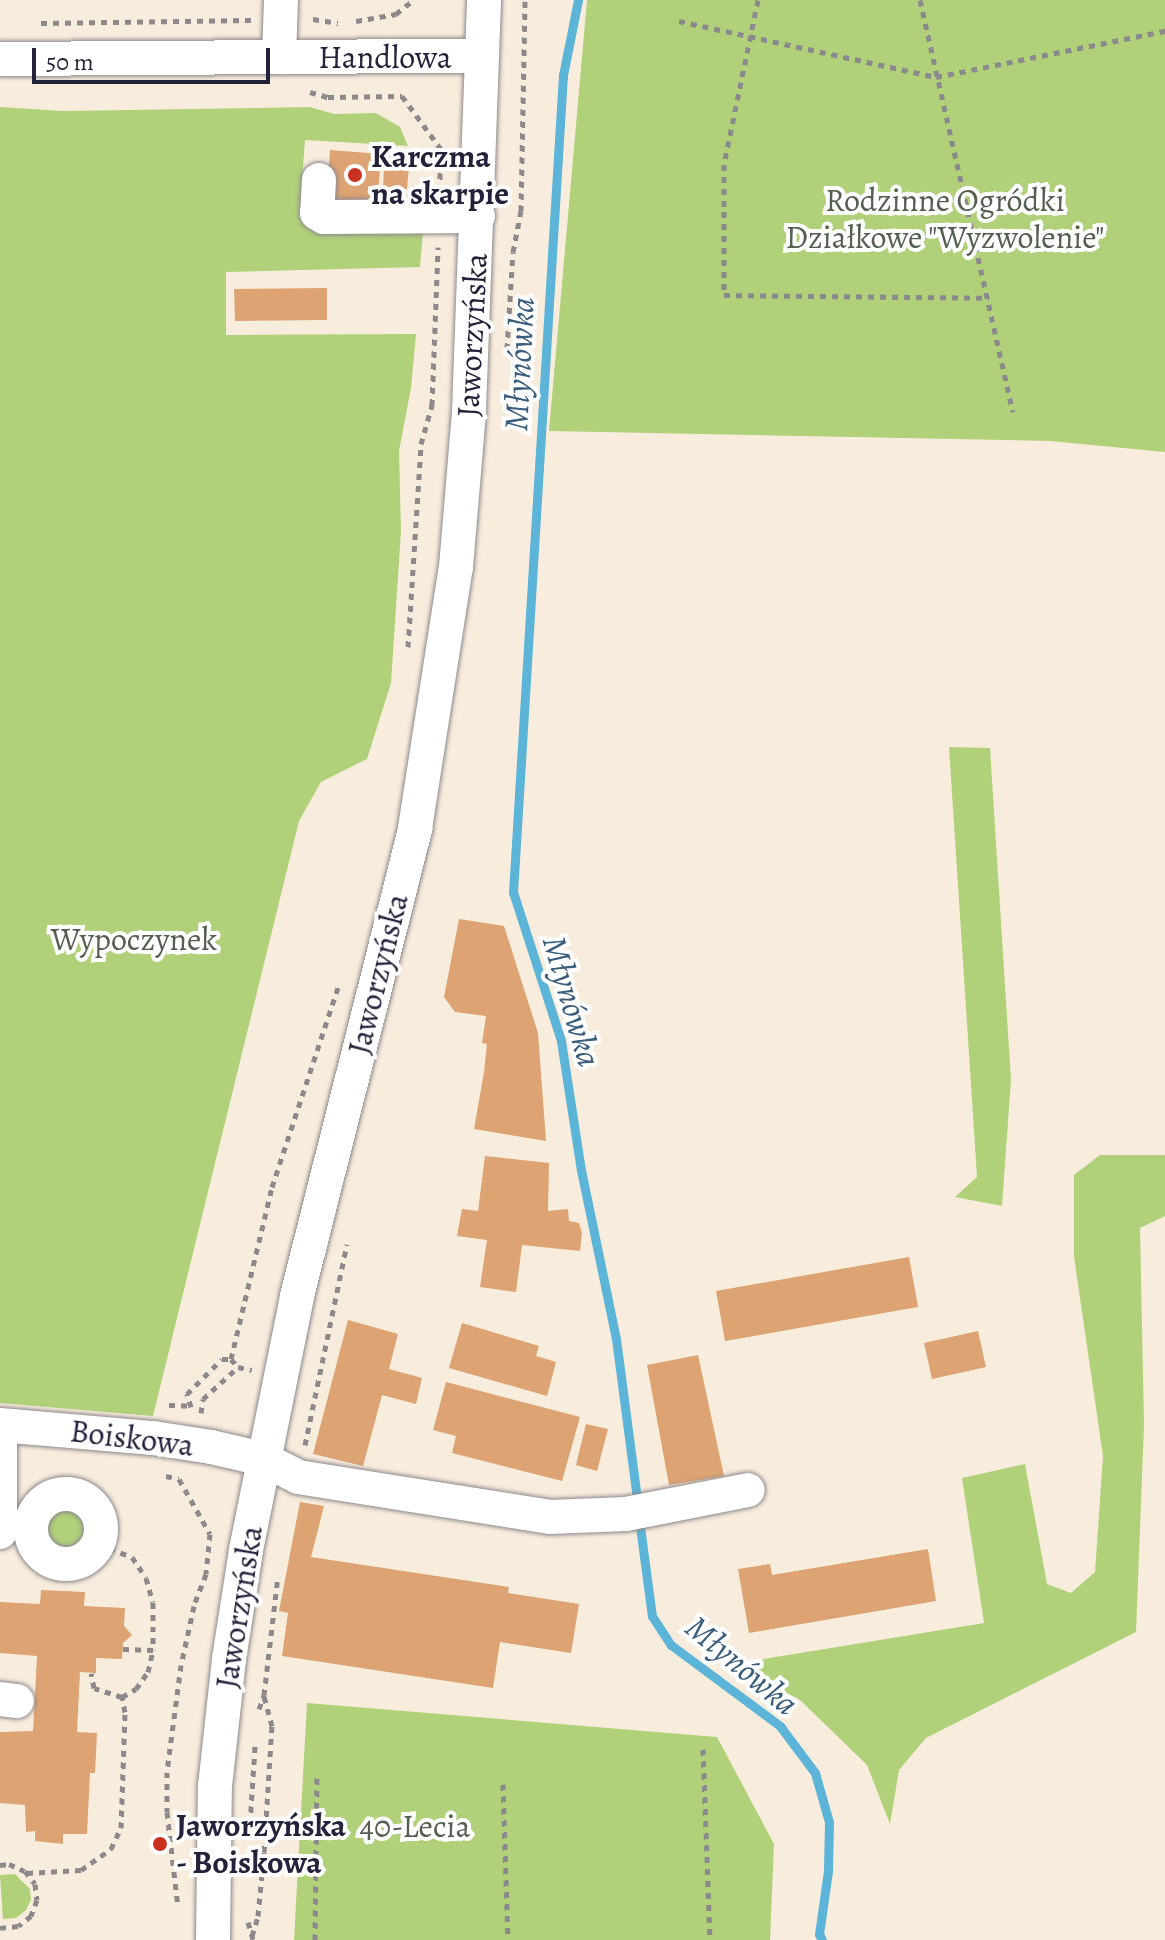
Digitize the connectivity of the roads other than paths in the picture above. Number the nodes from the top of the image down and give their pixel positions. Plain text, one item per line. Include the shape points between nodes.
1 (484, 0) edge
2 (281, 10) edge
3 (482, 56) junction
4 (279, 57) junction
5 (0, 59) edge
6 (319, 180) dead end
7 (478, 216) junction
8 (0, 1425) edge
9 (0, 1444) edge
10 (263, 1459) junction
11 (748, 1490) dead end
12 (8, 1530) edge
13 (213, 1940) edge

1 - 3 street, Jaworzyńska
2 - 4 street
3 - 4 street, Handlowa
3 - 7 street, Jaworzyńska
4 - 5 street, Handlowa
6 - 7 street via 317,213 324,217
7 - 10 street, Jaworzyńska via 457,552 433,722 411,844 331,1152
8 - 10 street, Boiskowa via 153,1438
9 - 12 street
10 - 11 street, Boiskowa via 298,1477 550,1517 642,1511
10 - 13 street, Jaworzyńska via 229,1659 215,1786
12 - 12 street via 33,1544 46,1559 65,1565 85,1560 102,1528 97,1511 69,1494 53,1496

